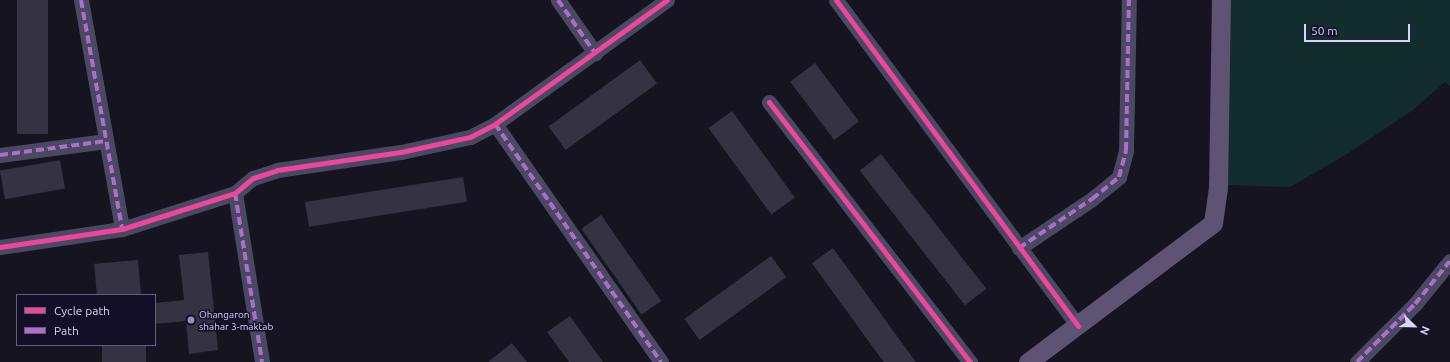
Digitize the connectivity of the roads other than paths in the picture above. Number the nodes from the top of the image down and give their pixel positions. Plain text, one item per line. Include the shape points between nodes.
1 (81, 0) edge
2 (558, 0) edge
3 (667, 0) edge
4 (836, 0) edge
5 (1129, 0) edge
6 (1221, 0) edge
7 (595, 53) junction
8 (769, 102) dead end
9 (495, 124) junction
10 (106, 141) junction
11 (0, 155) edge
12 (235, 193) junction
13 (122, 229) junction
14 (0, 246) edge
15 (1019, 248) junction
16 (1450, 261) edge
17 (1078, 326) junction
18 (262, 362) edge
19 (661, 362) edge
20 (970, 362) edge
21 (1028, 362) edge
22 (1357, 362) edge

1 - 10 street
2 - 7 street
3 - 7 street
4 - 15 street
5 - 15 street via 1126,150 1119,177 1092,199
6 - 17 main road via 1218,188 1213,223
7 - 9 street
8 - 20 street
9 - 12 street via 470,137 401,152 277,170 253,178
9 - 19 street
10 - 11 street
10 - 13 street
12 - 13 street
12 - 18 street
13 - 14 street
15 - 17 street
16 - 22 street via 1415,304
17 - 21 main road

